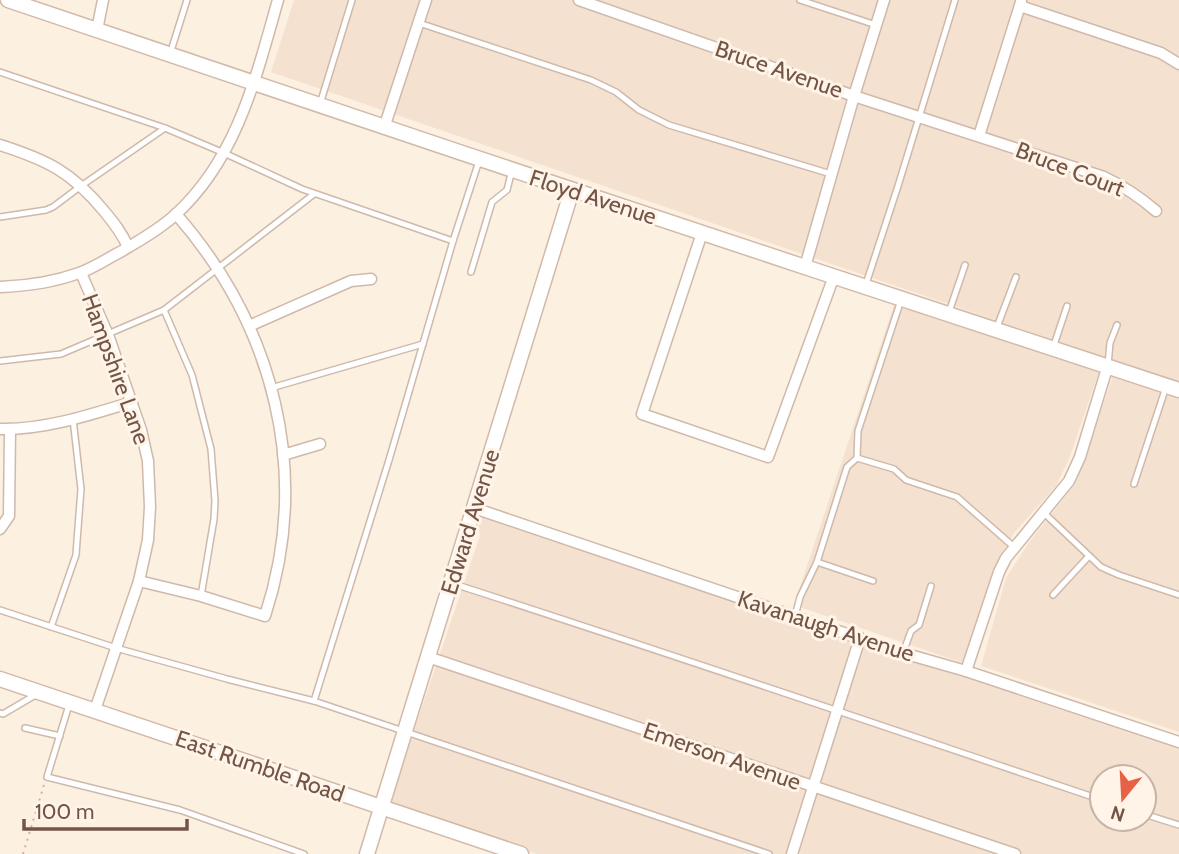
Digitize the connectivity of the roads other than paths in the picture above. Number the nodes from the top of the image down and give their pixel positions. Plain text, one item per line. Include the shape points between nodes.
1 (8, 0) edge
2 (103, 0) edge
3 (187, 0) edge
4 (278, 0) edge
5 (352, 0) edge
6 (426, 0) edge
7 (579, 0) edge
8 (800, 0) edge
9 (884, 0) edge
10 (955, 0) edge
11 (1021, 3) edge
12 (419, 23) junction
13 (876, 25) junction
14 (97, 30) junction
15 (170, 54) junction
16 (1179, 64) edge
17 (0, 72) edge
18 (255, 82) junction
19 (854, 96) junction
20 (319, 106) junction
21 (919, 117) junction
22 (166, 128) junction
23 (384, 128) junction
24 (979, 136) junction
25 (0, 145) edge
26 (224, 153) junction
27 (480, 159) junction
28 (512, 170) junction
29 (831, 174) junction
30 (81, 186) junction
31 (572, 190) junction
32 (314, 194) junction
33 (1156, 211) dead end
34 (176, 214) junction
35 (0, 217) edge
36 (702, 233) junction
37 (453, 241) junction
38 (128, 247) junction
39 (965, 265) dead end
40 (805, 267) junction
41 (218, 269) junction
42 (81, 272) junction
43 (471, 272) dead end
44 (834, 276) junction
45 (1016, 276) dead end
46 (371, 279) dead end
47 (0, 287) edge
48 (865, 287) junction
49 (901, 299) junction
50 (1067, 306) dead end
51 (164, 310) junction
52 (948, 314) junction
53 (1117, 325) dead end
54 (249, 326) junction
55 (996, 330) junction
56 (108, 335) junction
57 (423, 344) junction
58 (1053, 348) junction
59 (0, 361) edge
60 (1108, 365) junction
61 (271, 388) junction
62 (1173, 388) edge
63 (132, 402) junction
64 (73, 419) junction
65 (5, 429) edge
66 (320, 444) dead end
67 (283, 455) junction
68 (857, 458) junction
69 (1134, 484) dead end
70 (474, 508) junction
71 (1044, 513) junction
72 (0, 529) edge
73 (1014, 547) junction
74 (1089, 556) junction
75 (817, 562) junction
76 (139, 581) junction
77 (873, 581) dead end
78 (451, 583) junction
79 (931, 586) dead end
80 (1179, 595) edge
81 (201, 596) junction
82 (1052, 596) dead end
83 (0, 610) edge
84 (795, 616) junction
85 (51, 627) junction
86 (860, 638) junction
87 (116, 648) junction
88 (903, 653) junction
89 (428, 657) junction
90 (966, 671) junction
91 (0, 679) edge
92 (40, 692) junction
93 (314, 701) junction
94 (70, 702) junction
95 (95, 710) junction
96 (837, 711) junction
97 (0, 713) edge
98 (25, 728) dead end
99 (405, 731) junction
100 (60, 736) junction
101 (1179, 742) edge
102 (813, 786) junction
103 (1088, 795) edge
104 (382, 807) junction
105 (1158, 818) edge
106 (1179, 825) edge
107 (304, 854) edge
108 (367, 854) edge
109 (521, 854) edge
110 (769, 854) edge
111 (792, 854) edge
112 (1015, 854) edge

1 - 14 street, Floyd Avenue
2 - 14 street
3 - 15 lane
4 - 18 street
5 - 20 lane
6 - 12 street
7 - 19 street, Bruce Avenue
8 - 13 lane
9 - 13 street
10 - 21 lane
11 - 16 street via 1161,53
11 - 24 street
12 - 23 street
12 - 29 lane via 590,80 669,125
13 - 19 street
14 - 15 street, Floyd Avenue
15 - 18 street, Floyd Avenue
17 - 22 lane
18 - 20 street, Floyd Avenue
18 - 26 street
19 - 21 street, Bruce Avenue
19 - 29 street
20 - 23 street, Floyd Avenue
21 - 24 street, Bruce Avenue
21 - 48 lane
22 - 26 lane
22 - 30 lane
23 - 27 street, Floyd Avenue
24 - 33 street, Bruce Court via 1104,177
25 - 30 street via 51,164
26 - 32 lane
26 - 34 street
27 - 28 street, Floyd Avenue
27 - 37 lane
28 - 31 street, Floyd Avenue
28 - 43 lane via 507,190 492,202
29 - 40 street
30 - 35 lane via 46,211
30 - 38 street via 122,233
31 - 36 street, Floyd Avenue
31 - 70 street, Edward Avenue
32 - 37 lane
32 - 41 lane
34 - 38 street
34 - 41 street
36 - 40 street, Floyd Avenue
36 - 44 street via 642,414 768,457
37 - 57 lane
38 - 42 street
39 - 52 lane
40 - 44 street, Floyd Avenue
41 - 51 lane
41 - 54 street
42 - 47 street via 37,284
42 - 56 street, Hampshire Lane
44 - 48 street, Floyd Avenue
45 - 55 lane
46 - 54 street via 351,281
48 - 49 street, Floyd Avenue
49 - 52 street, Floyd Avenue
49 - 68 lane via 858,431
50 - 58 lane
51 - 56 lane
51 - 81 lane via 192,375 211,449 214,519
52 - 55 street, Floyd Avenue
53 - 60 lane
54 - 61 street
55 - 58 street, Floyd Avenue
56 - 59 lane via 61,354
56 - 63 street, Hampshire Lane
57 - 61 lane
57 - 93 lane
58 - 60 street, Floyd Avenue
60 - 62 street, Floyd Avenue
60 - 71 street via 1080,457 1069,481
61 - 67 street
62 - 69 lane
63 - 64 street
63 - 76 street, Hampshire Lane via 148,461 150,507
64 - 65 street
64 - 85 lane via 81,489 76,555
65 - 72 street via 9,516
66 - 67 street
67 - 81 street via 283,529 265,616
68 - 73 lane via 957,497
68 - 75 lane via 847,467
70 - 78 street, Edward Avenue
70 - 84 street, Kavanaugh Avenue
71 - 73 street
71 - 74 lane
73 - 90 street via 999,572
74 - 80 lane via 1110,571
74 - 82 lane
75 - 77 lane
75 - 84 lane
76 - 81 street
76 - 87 street, Hampshire Lane
78 - 89 street, Edward Avenue
78 - 96 lane
79 - 88 lane via 919,625 911,631
83 - 85 lane
84 - 86 street, Kavanaugh Avenue
85 - 87 lane
86 - 88 street, Kavanaugh Avenue
86 - 96 street
87 - 93 lane
87 - 95 street, Hampshire Lane
88 - 90 street, Kavanaugh Avenue
89 - 99 street, Edward Avenue
89 - 102 street, Emerson Avenue
90 - 101 street, Kavanaugh Avenue
91 - 92 street, East Rumble Road
92 - 94 street, East Rumble Road
92 - 97 lane
93 - 99 lane
94 - 95 street, East Rumble Road
94 - 100 lane
95 - 104 street, East Rumble Road
96 - 102 street
96 - 103 lane
98 - 100 lane
99 - 104 street, Edward Avenue
99 - 110 lane
100 - 107 lane via 47,777 180,810
102 - 111 street
102 - 112 street, Emerson Avenue
104 - 108 street, Edward Avenue
104 - 109 street, East Rumble Road
105 - 106 lane

